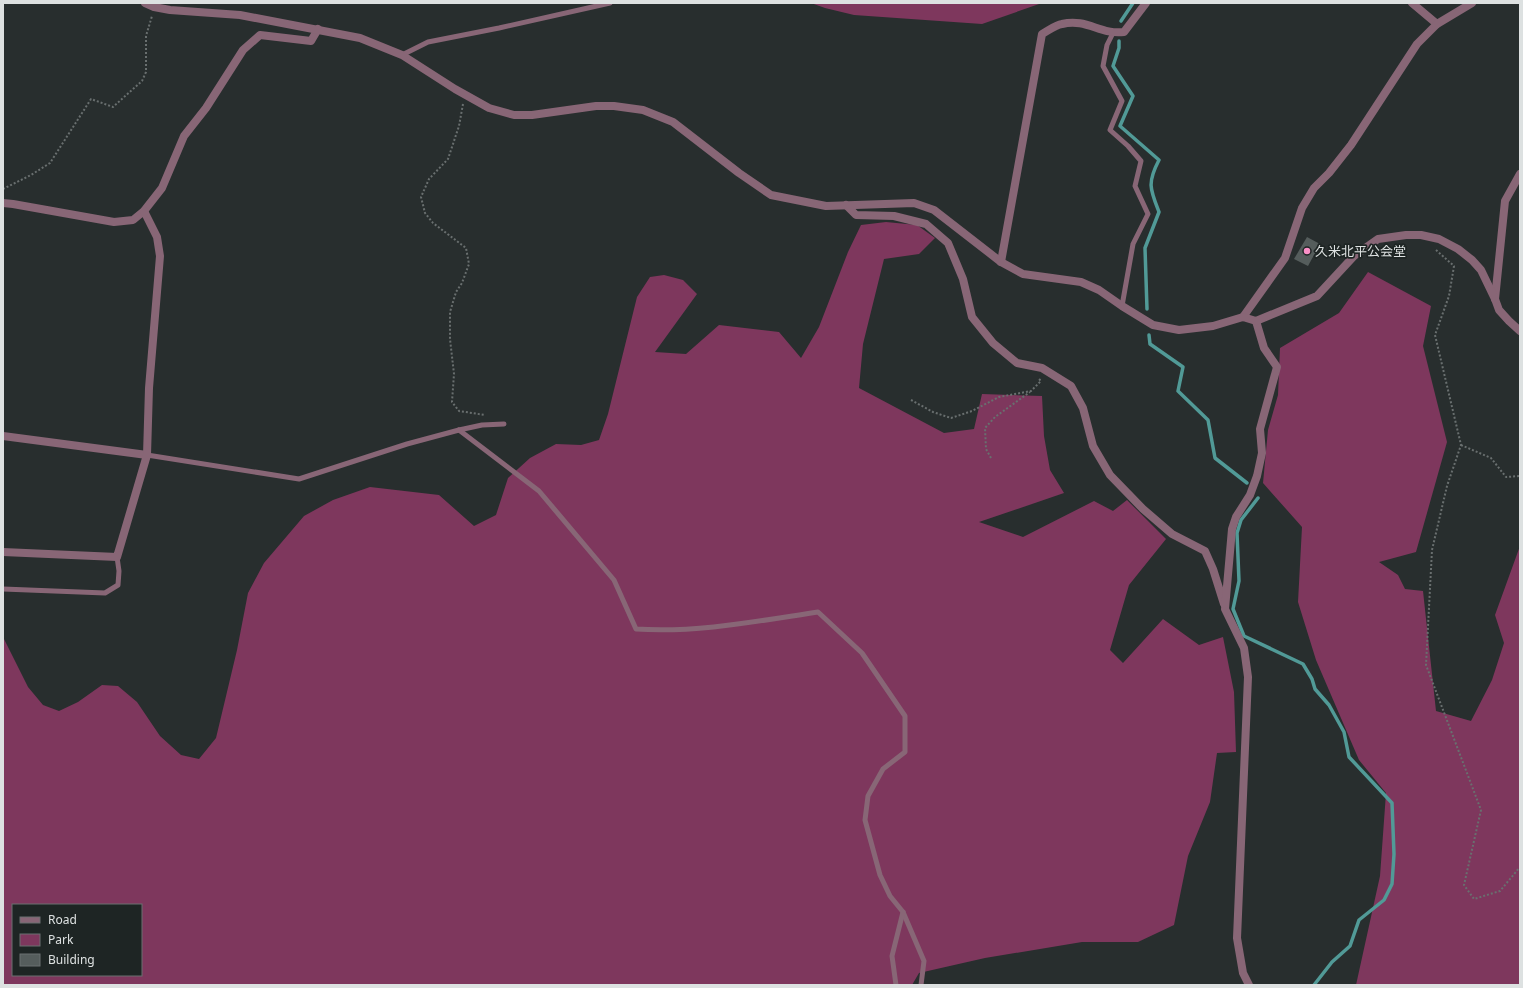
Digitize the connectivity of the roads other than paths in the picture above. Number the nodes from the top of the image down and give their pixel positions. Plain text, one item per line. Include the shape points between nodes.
1 (145, 3) edge
2 (610, 3) edge
3 (1146, 3) edge
4 (1412, 3) edge
5 (1472, 3) edge
6 (1437, 24) junction
7 (318, 29) junction
8 (1113, 33) junction
9 (402, 55) junction
10 (1520, 174) edge
11 (3, 204) edge
12 (846, 205) junction
13 (144, 211) junction
14 (1001, 262) junction
15 (1495, 299) junction
16 (1122, 306) junction
17 (1243, 317) junction
18 (1256, 321) junction
19 (1520, 331) edge
20 (504, 424) dead end
21 (459, 430) junction
22 (3, 436) edge
23 (147, 455) junction
24 (3, 552) edge
25 (117, 558) junction
26 (3, 589) edge
27 (1225, 608) junction
28 (903, 912) junction
29 (896, 985) edge
30 (922, 985) edge
31 (1249, 985) edge

1 - 7 street via 170,10 240,15
2 - 9 lane via 428,42
3 - 8 street via 1124,32
4 - 6 street
5 - 6 street
6 - 17 street via 1418,44 1390,83 1351,145 1314,188 1302,208 1285,258
7 - 9 street via 360,38
7 - 13 street via 311,41 260,35 243,50 206,108 184,136 162,188
8 - 14 street via 1080,22 1061,24 1042,34
8 - 16 lane via 1107,45 1103,66 1122,101 1110,130 1141,161 1135,186 1148,214 1133,244
9 - 12 street via 489,108 514,115 596,106 643,110 673,122 771,195 826,206
10 - 15 street via 1505,201
11 - 13 street via 114,222 134,220
12 - 14 street via 914,203 934,210
12 - 27 street via 856,215 894,216 926,224 948,243 963,279 972,317 993,343 1017,363 1042,368 1071,386 1083,408 1093,446 1110,475 1172,534 1205,551 1214,569
13 - 23 street via 157,237 160,256 149,388
14 - 16 street via 1023,274 1081,282 1099,290
15 - 18 street via 1480,270 1458,249 1438,239 1406,235 1378,239 1354,256 1317,296
15 - 19 street via 1499,310
16 - 17 street via 1153,325 1179,330 1214,326
17 - 18 street
18 - 27 street via 1264,348 1277,366 1260,429 1262,453 1257,476 1232,529
20 - 21 lane
21 - 23 lane via 299,479
21 - 28 lane via 539,491 614,580 636,629 717,627 818,612 862,653 905,716 905,752 883,769 868,796 864,820 880,875 890,896
22 - 23 street
23 - 25 street
24 - 25 street
25 - 26 lane via 118,586 105,593
27 - 31 street via 1244,648 1248,677 1237,938 1243,973
28 - 29 lane via 892,956
28 - 30 lane via 924,961

